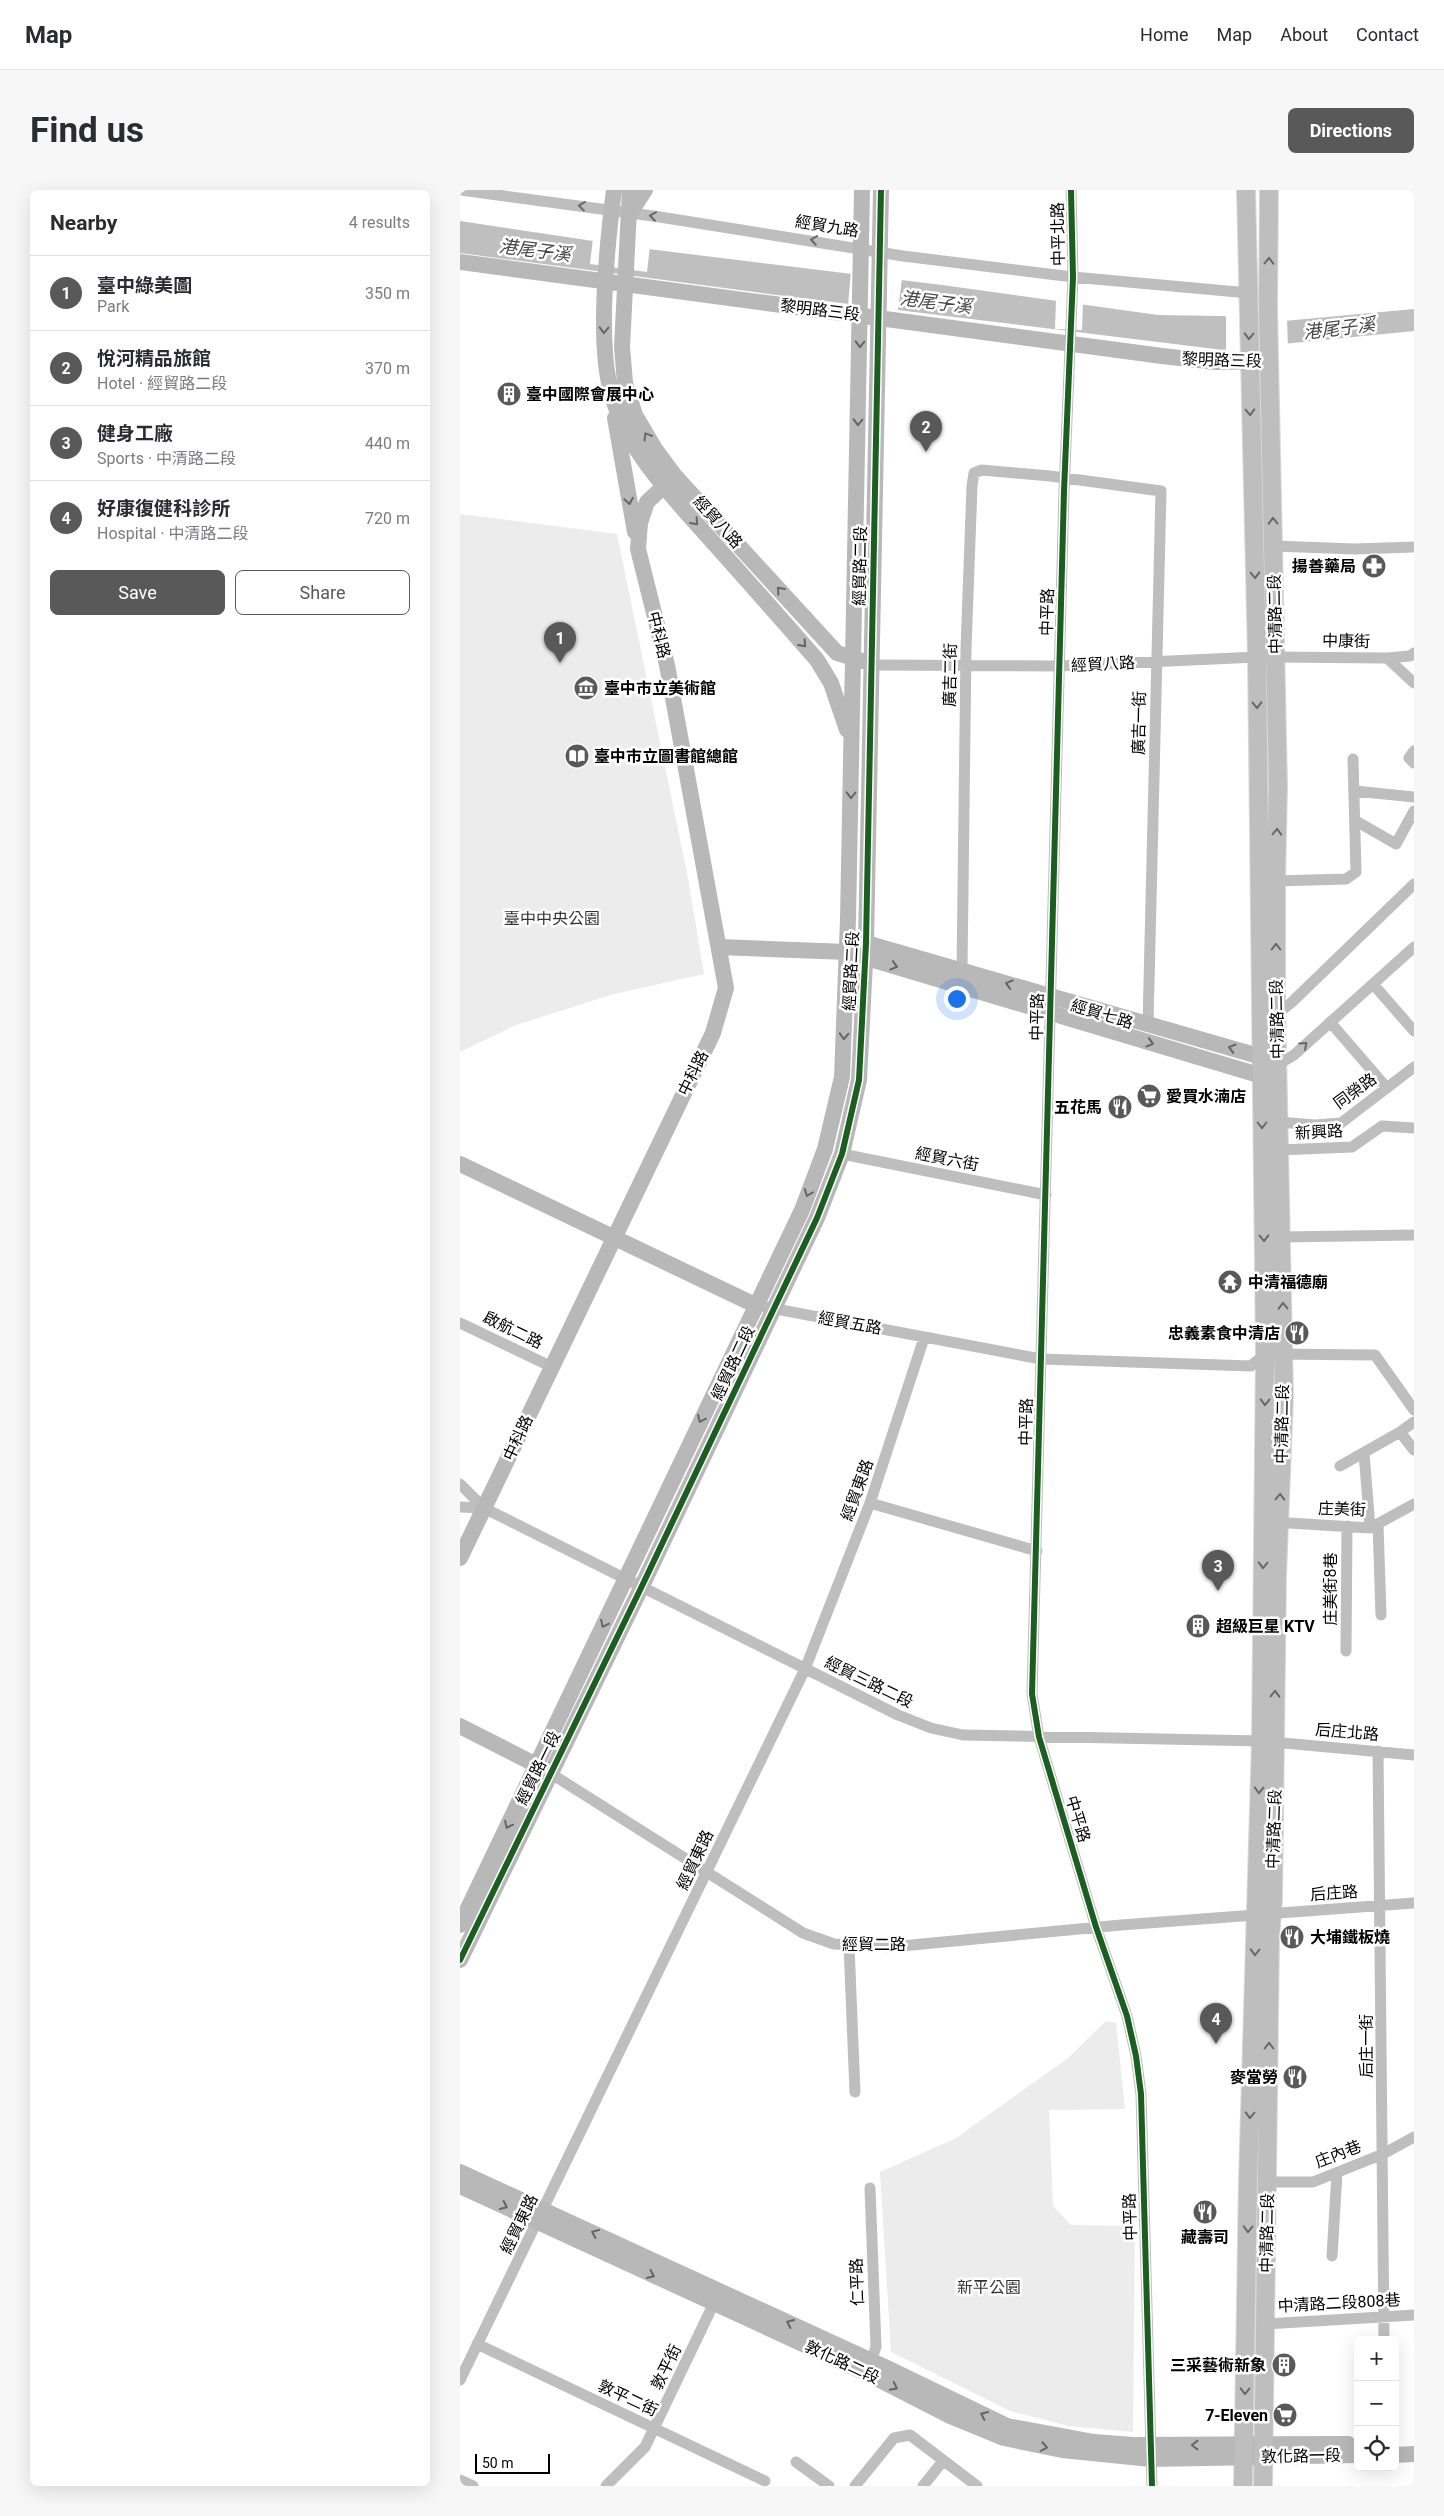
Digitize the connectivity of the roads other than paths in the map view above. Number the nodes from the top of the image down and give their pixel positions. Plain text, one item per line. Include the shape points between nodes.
1 (460, 190) edge
2 (603, 190) edge
3 (614, 190) edge
4 (630, 190) edge
5 (645, 190) edge
6 (862, 190) edge
7 (880, 190) edge
8 (1071, 190) edge
9 (1246, 190) edge
10 (1269, 190) edge
11 (611, 215) junction
12 (630, 219) junction
13 (862, 248) junction
14 (880, 251) junction
15 (460, 262) edge
16 (606, 282) junction
17 (1073, 283) junction
18 (625, 284) junction
19 (1249, 301) junction
20 (861, 312) junction
21 (880, 313) junction
22 (1071, 338) junction
23 (1270, 362) junction
24 (1249, 363) junction
25 (609, 384) junction
26 (1065, 478) junction
27 (669, 480) junction
28 (1274, 546) junction
29 (1414, 547) edge
30 (638, 549) junction
31 (1414, 653) edge
32 (1257, 657) junction
33 (1276, 657) junction
34 (1387, 658) junction
35 (817, 660) junction
36 (1157, 662) junction
37 (853, 665) junction
38 (871, 665) junction
39 (1060, 666) junction
40 (966, 667) junction
41 (1414, 683) edge
42 (852, 747) junction
43 (1414, 751) edge
44 (1353, 759) dead end
45 (1414, 763) edge
46 (1355, 791) junction
47 (1414, 797) edge
48 (1414, 811) edge
49 (1356, 821) junction
50 (1276, 881) junction
51 (1414, 884) edge
52 (719, 947) junction
53 (1414, 947) edge
54 (866, 950) junction
55 (847, 952) junction
56 (962, 970) junction
57 (1373, 984) junction
58 (1051, 996) junction
59 (1050, 1013) junction
60 (1277, 1015) junction
61 (1260, 1022) junction
62 (1330, 1022) junction
63 (1148, 1024) junction
64 (1414, 1031) edge
65 (1262, 1057) junction
66 (1277, 1065) junction
67 (1414, 1068) edge
68 (1262, 1076) junction
69 (1387, 1088) junction
70 (1279, 1122) junction
71 (1414, 1128) edge
72 (1279, 1150) junction
73 (842, 1154) junction
74 (460, 1164) edge
75 (1046, 1195) junction
76 (1414, 1235) edge
77 (1282, 1237) junction
78 (614, 1238) junction
79 (755, 1305) junction
80 (774, 1309) junction
81 (460, 1323) edge
82 (924, 1338) junction
83 (1265, 1354) junction
84 (1283, 1355) junction
85 (1040, 1359) junction
86 (552, 1367) junction
87 (1414, 1410) edge
88 (1414, 1422) edge
89 (1400, 1432) junction
90 (1414, 1450) edge
91 (1364, 1453) junction
92 (1340, 1466) dead end
93 (460, 1484) edge
94 (870, 1503) junction
95 (1414, 1504) edge
96 (460, 1507) edge
97 (484, 1508) junction
98 (1271, 1522) junction
99 (1347, 1526) junction
100 (1374, 1526) junction
101 (1037, 1551) junction
102 (460, 1558) edge
103 (625, 1580) junction
104 (641, 1588) junction
105 (1381, 1614) dead end
106 (1346, 1651) dead end
107 (805, 1668) junction
108 (460, 1726) edge
109 (1039, 1737) junction
110 (1268, 1742) junction
111 (1378, 1752) junction
112 (1414, 1755) edge
113 (543, 1769) junction
114 (708, 1872) junction
115 (1414, 1903) edge
116 (1381, 1906) junction
117 (1264, 1914) junction
118 (460, 1925) edge
119 (1096, 1927) junction
120 (849, 1946) junction
121 (460, 1960) edge
122 (855, 2092) dead end
123 (1414, 2137) edge
124 (1383, 2154) junction
125 (460, 2172) edge
126 (1337, 2173) junction
127 (1268, 2182) junction
128 (460, 2186) edge
129 (870, 2188) dead end
130 (540, 2216) junction
131 (1332, 2256) dead end
132 (714, 2304) junction
133 (1414, 2315) edge
134 (1384, 2317) junction
135 (1266, 2324) junction
136 (1384, 2336) edge
137 (477, 2344) junction
138 (869, 2367) junction
139 (460, 2380) edge
140 (655, 2428) junction
141 (1354, 2444) edge
142 (1399, 2444) edge
143 (1414, 2444) edge
144 (1244, 2451) junction
145 (1264, 2451) junction
146 (1151, 2452) junction
147 (1414, 2454) edge
148 (1354, 2455) edge
149 (1399, 2455) edge
150 (943, 2461) junction
151 (796, 2462) dead end
152 (460, 2480) edge
153 (765, 2481) dead end
154 (473, 2486) edge
155 (606, 2486) edge
156 (829, 2486) edge
157 (855, 2486) edge
158 (924, 2486) edge
159 (977, 2486) edge
160 (1152, 2486) edge
161 (1244, 2486) edge
162 (1263, 2486) edge

11 -> 1 street, 經貿九路
2 - 11 street, 中科路
3 - 11 street
4 - 12 street
5 - 12 street
6 - 13 street
7 - 14 street
8 - 17 street, 中平北路
9 - 19 main road
23 -> 10 main road, 中清路二段
11 - 12 street, 經貿九路
11 - 16 street, 中科路
13 -> 12 street, 經貿九路
12 - 18 street
13 - 14 street, 經貿九路
13 - 20 street, 經貿路二段
14 - 17 street, 經貿九路
14 - 21 street, 經貿路二段
15 - 16 street, 黎明路三段
16 - 18 street, 黎明路三段
16 -> 25 street, 中科路 via 604,346
17 - 19 street, 經貿九路
17 - 22 street, 中平北路
18 - 20 street, 黎明路三段
27 -> 18 street via 635,415 625,383 622,347
19 -> 24 main road, 中清路二段
20 - 21 street, 黎明路三段
20 -> 37 street, 經貿路二段
21 - 22 street, 黎明路三段
21 - 38 street, 經貿路二段
22 - 24 street, 黎明路三段 via 1198,360
22 - 26 street, 中平路
23 - 24 street, 黎明路三段
28 -> 23 main road, 中清路二段
24 -> 32 main road, 中清路二段
25 - 27 street, 中科路 via 620,419 636,449
25 -> 30 street, 中科路
26 - 36 street, 廣吉一街 via 1161,491
26 - 39 street, 中平路
26 - 40 street, 廣吉二街 via 982,470 974,473
27 - 30 street, 中科路 via 643,510
27 -> 35 street, 經貿八路
37 -> 27 street, 經貿八路
28 - 29 street
28 - 33 main road, 中清路二段
30 - 52 street, 中科路 via 667,665
31 - 34 street, 中康街
32 - 33 street, 經貿八路
32 - 36 street, 經貿八路
32 -> 61 main road, 中清路二段
33 - 34 street, 中康街
50 -> 33 main road, 中清路二段
34 - 41 street
35 - 37 street, 經貿八路 via 832,669
35 - 42 street, 經貿八路 via 836,695
36 - 39 street, 經貿八路
36 - 63 street, 廣吉一街
37 - 38 street, 經貿八路
37 - 42 street, 經貿路二段
38 - 40 street, 經貿八路
38 - 54 street, 經貿路二段
39 - 40 street, 經貿八路
39 - 58 street, 中平路
40 - 56 street, 廣吉二街
42 -> 55 street, 經貿路二段
43 - 45 street via 1409,758
44 - 46 street
46 - 47 street
46 - 49 street
48 - 49 street via 1396,844
49 - 50 street via 1356,872 1346,879
60 -> 50 main road, 中清路二段
51 - 60 street
52 - 55 street
52 - 78 street, 中科路 via 726,988 716,1025
53 - 57 street
54 - 55 street
54 - 56 street, 經貿七路
54 -> 59 street, 經貿七路
54 - 73 street, 經貿路二段 via 859,1080
55 -> 79 street, 經貿路二段 via 842,1077 825,1149 802,1210
58 -> 56 street, 經貿七路
57 - 62 street
57 - 64 street
58 - 59 street, 中平路
58 - 63 street, 經貿七路
59 -> 68 street, 經貿七路
59 - 75 street, 中平路
60 - 61 street
60 - 66 main road, 中清路二段
61 - 65 main road, 中清路二段
66 -> 62 street via 1294,1055
62 - 69 street
65 -> 63 street, 經貿七路
65 - 66 street, 經貿七路
65 - 68 main road, 中清路二段
66 - 68 street
66 - 70 main road, 中清路二段
67 - 69 street, 同榮路
68 -> 83 main road, 中清路二段
69 - 70 street, 同榮路 via 1341,1123
70 - 72 main road, 中清路二段
71 - 72 street, 新興路 via 1382,1126 1352,1147
72 - 77 main road, 中清路二段
73 - 75 street, 經貿六街
73 - 80 street, 經貿路二段 via 817,1218
74 - 78 street, 經貿五路
75 - 85 street, 中平路
76 - 77 street
84 -> 77 main road, 中清路二段
78 - 79 street, 經貿五路
78 - 86 street, 中科路
79 - 80 street, 經貿五路
79 -> 103 street, 經貿路二段
80 - 82 street, 經貿五路
80 - 104 street, 經貿路二段
81 - 86 street, 啟航二路
82 - 85 street, 經貿五路
82 - 94 street, 經貿東路
83 - 84 street
83 - 85 street, 經貿五路 via 1251,1366
83 -> 98 main road, 中清路二段
84 - 87 street via 1375,1355
98 -> 84 main road, 中清路二段
85 - 101 street, 中平路
86 - 97 street, 中科路
88 - 89 street
89 - 90 street
89 - 91 street
91 - 92 street
91 - 100 street
93 - 97 street, 經貿三路二段
94 - 101 street
94 - 107 street, 經貿東路
95 - 100 street, 庄美街
96 - 97 street, 經貿三路二段
97 - 102 street, 中科路
97 - 103 street, 經貿三路二段
98 - 99 street, 庄美街
98 - 110 main road, 中清路二段
99 - 100 street, 庄美街
99 - 106 street, 庄美街8巷
100 - 105 street
101 - 109 street, 中平路 via 1032,1694
103 - 104 street, 經貿三路二段
103 -> 113 street, 經貿路一段
104 - 107 street, 經貿三路二段
104 - 113 street, 經貿路一段
107 - 109 street, 經貿三路二段 via 931,1728 963,1735
107 - 114 street, 經貿東路
108 - 113 street, 經貿二路
109 - 110 street, 經貿三路二段
109 - 119 street, 中平路
110 - 111 street, 后庄北路
110 - 117 main road, 中清路二段
111 - 112 street, 后庄北路
111 - 116 street, 后庄一街
113 - 114 street, 經貿二路
113 -> 118 street, 經貿路一段
113 - 121 street, 經貿路一段
114 - 120 street, 經貿二路 via 803,1933
114 - 130 street, 經貿東路
115 - 116 street, 后庄路
116 - 117 street, 后庄路
116 - 124 street, 后庄一街
117 - 119 street, 經貿二路
127 -> 117 main road, 中清路二段 via 1270,1939
117 -> 144 main road, 中清路二段
119 - 120 street, 經貿二路 via 891,1946
119 - 146 street, 中平路 via 1127,2016 1141,2094
120 - 122 street
123 - 124 street, 庄內巷
124 - 126 street, 庄內巷
124 - 134 street, 后庄一街
125 - 130 street, 敦化路二段
126 - 127 street, 庄內巷 via 1312,2182
126 - 131 street
127 - 135 main road, 中清路二段
128 -> 130 street, 敦化路二段
129 - 138 street, 仁平路 via 876,2347
130 -> 132 street, 敦化路二段
130 - 137 street, 經貿東路
138 -> 130 street, 敦化路二段
132 - 138 street, 敦化路二段
132 - 140 street, 敦平街
133 - 134 street, 中清路二段808巷
134 - 135 street, 中清路二段808巷
134 - 136 street, 后庄一街
135 - 145 main road, 中清路二段
137 - 139 street, 經貿東路
137 - 140 street, 敦平二街
138 - 146 street, 敦化路二段 via 948,2415 1004,2438 1062,2450
140 - 153 street, 敦平二街
140 - 155 street, 敦平街 via 645,2447
141 - 145 street, 敦化路一段
142 - 143 street
144 - 145 street, 敦化路一段
144 - 146 street, 敦化路二段
144 - 161 main road, 中清路二段
145 - 148 street, 敦化路一段
145 - 162 main road, 中清路二段
146 - 160 street, 中平路
147 - 149 street
150 - 157 street via 910,2435 894,2438
150 - 158 street
150 - 159 street
151 - 156 street
152 - 154 street

